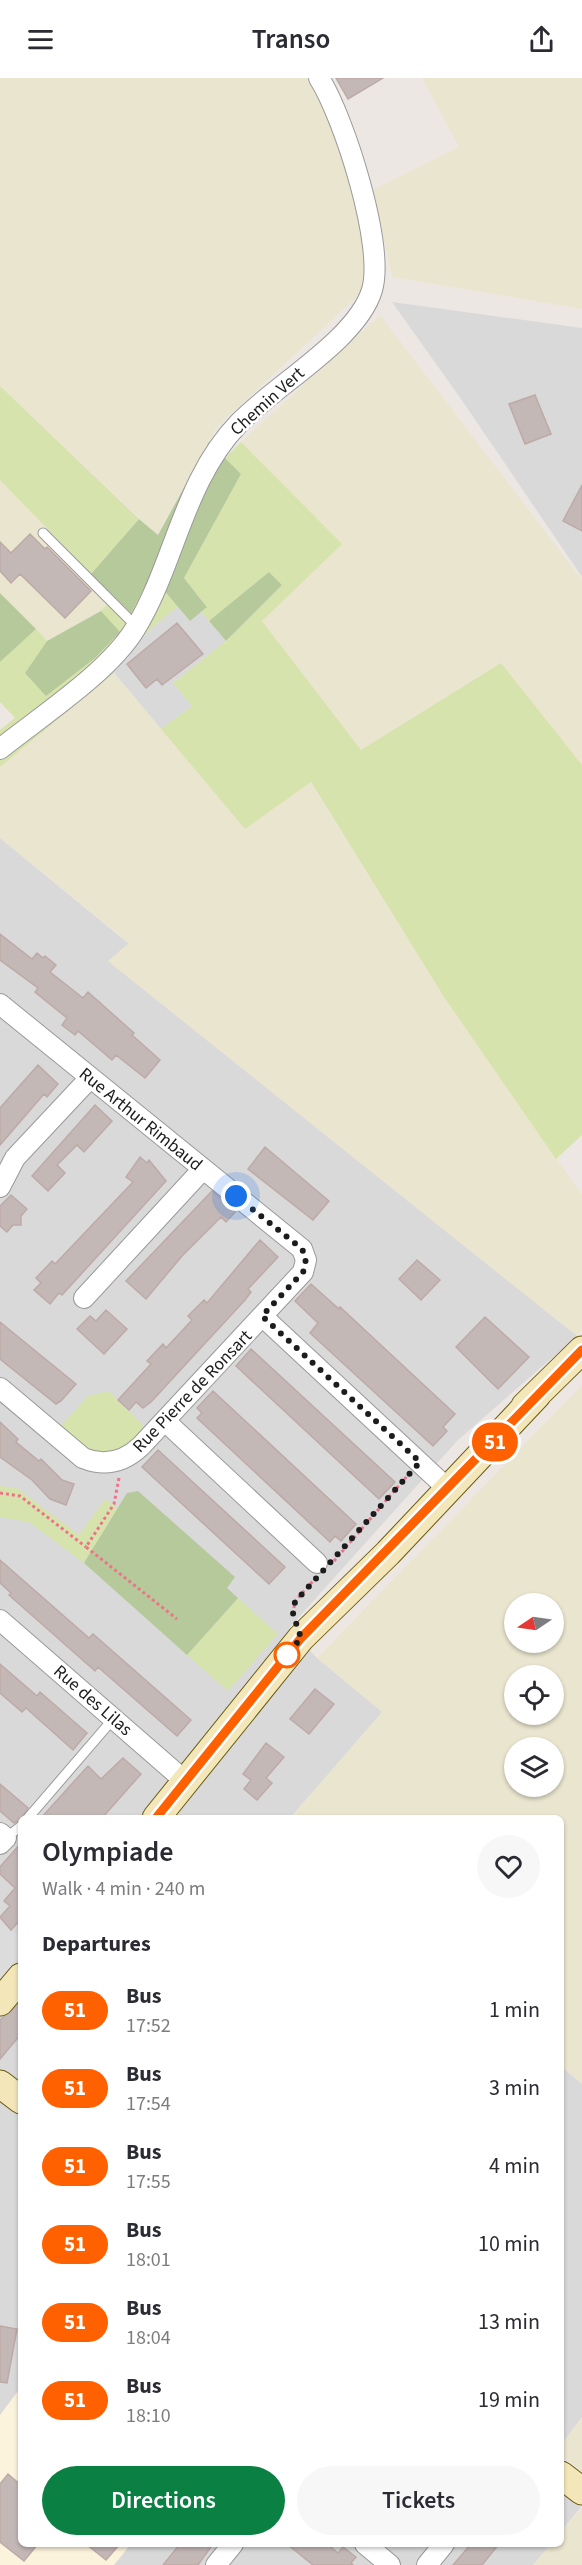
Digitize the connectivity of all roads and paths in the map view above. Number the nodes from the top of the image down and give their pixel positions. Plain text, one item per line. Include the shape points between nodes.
1 (319, 78) edge
2 (43, 533) dead end
3 (136, 626) junction
4 (0, 749) edge
5 (0, 1004) edge
6 (90, 1078) junction
7 (203, 1169) junction
8 (0, 1187) edge
9 (306, 1260) joint
10 (84, 1298) dead end
11 (262, 1316) junction
12 (582, 1350) edge
13 (0, 1388) edge
14 (165, 1421) junction
15 (118, 1461) junction
16 (436, 1477) junction
17 (0, 1493) edge
18 (86, 1547) junction
19 (321, 1569) junction
20 (177, 1619) dead end
21 (2, 1626) edge
22 (301, 1638) junction
23 (114, 1718) junction
24 (185, 1781) junction
25 (31, 1815) edge
26 (158, 1815) edge
27 (18, 1981) edge
28 (0, 2002) edge
29 (0, 2084) edge
30 (18, 2098) edge
31 (564, 2477) edge
32 (582, 2491) edge
33 (231, 2547) edge
34 (369, 2547) edge
35 (442, 2547) edge
36 (216, 2565) edge
37 (390, 2565) edge
38 (427, 2565) edge

1 - 3 street, Chemin Vert via 341,122 374,238 373,288 353,322 239,423 221,444 187,507
2 - 3 lane
3 - 4 street, Chemin Vert via 114,655
5 - 6 street, Rue Arthur Rimbaud
6 - 7 street, Rue Arthur Rimbaud
6 - 8 street via 15,1158
7 - 9 street, Rue Arthur Rimbaud via 302,1249
7 - 10 street
9 - 11 street, Rue Pierre de Ronsart via 303,1272
11 - 14 street, Rue Pierre de Ronsart
11 - 16 street, Rue Pierre de Ronsart
12 - 16 main road via 537,1395
13 - 15 street, Rue Pierre de Ronsart via 84,1458 99,1463
14 - 15 street, Rue Pierre de Ronsart via 133,1453
14 - 19 street
15 - 18 path via 114,1504
16 - 19 path
16 - 22 main road via 349,1590
17 - 18 path via 20,1496
18 - 20 path
19 - 22 path via 295,1602 293,1614
21 - 23 street, Rue des Lilas
22 - 24 main road
23 - 24 street, Rue des Lilas
23 - 25 lane
24 - 26 main road
27 - 28 main road
29 - 30 main road
31 - 32 main road
33 - 36 street
34 - 37 street
35 - 38 street

